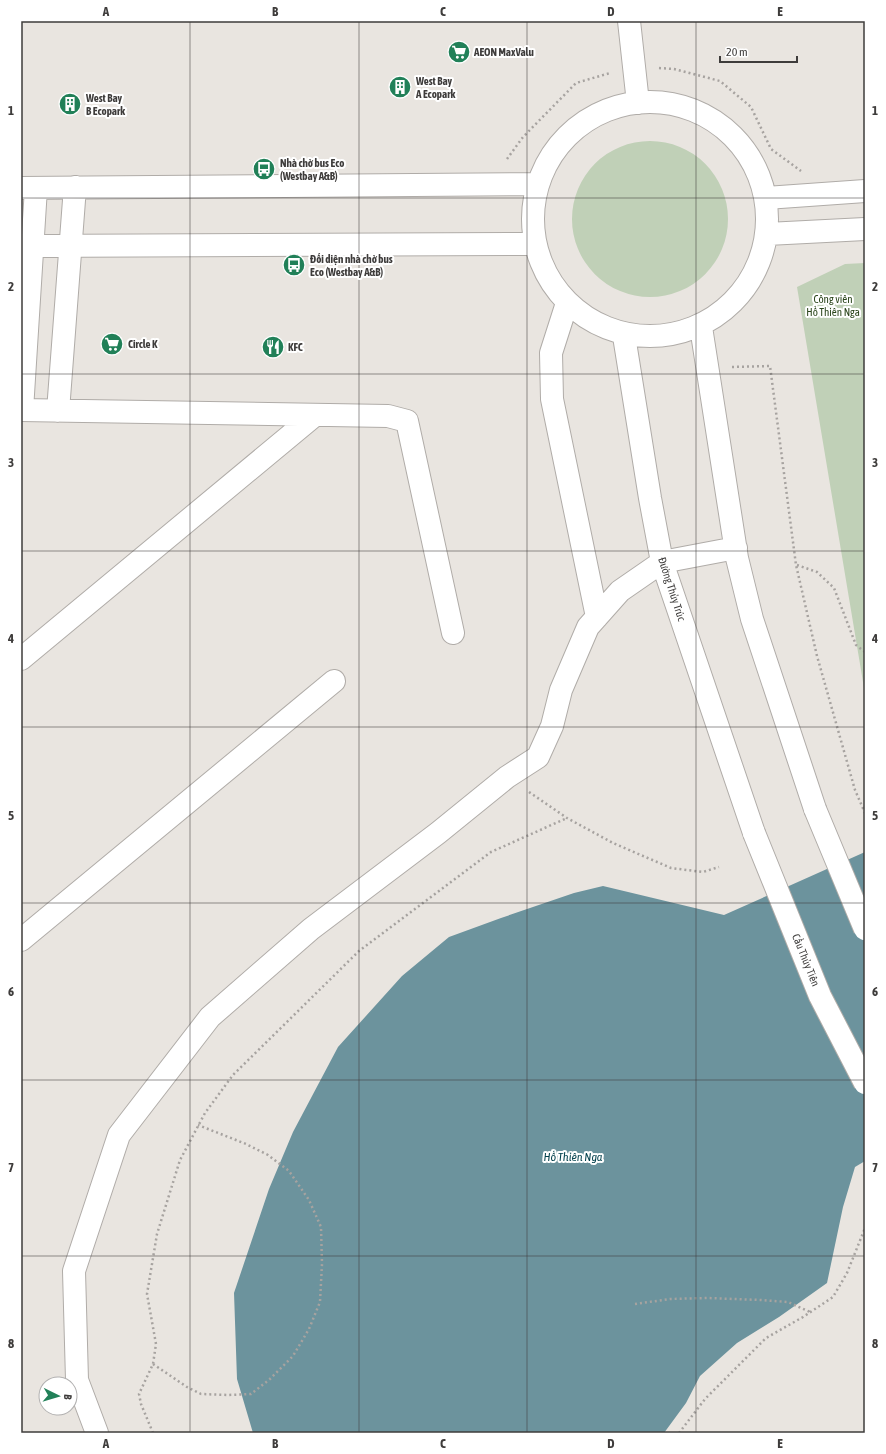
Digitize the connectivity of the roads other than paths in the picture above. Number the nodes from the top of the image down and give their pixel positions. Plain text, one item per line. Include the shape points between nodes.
1 (629, 21) edge
2 (638, 103) junction
3 (537, 184) junction
4 (75, 187) junction
5 (29, 188) edge
6 (865, 191) edge
7 (766, 198) junction
8 (865, 229) edge
9 (767, 234) junction
10 (535, 244) junction
11 (27, 246) edge
12 (70, 246) junction
13 (568, 303) junction
14 (701, 327) junction
15 (624, 336) junction
16 (21, 410) edge
17 (58, 411) junction
18 (315, 415) junction
19 (736, 548) junction
20 (662, 562) junction
21 (597, 617) junction
22 (453, 633) dead end
23 (21, 659) edge
24 (334, 681) dead end
25 (754, 833) joint
26 (865, 929) edge
27 (21, 940) edge
28 (865, 1083) edge
29 (97, 1433) edge

1 - 2 street
2 - 3 street via 618,105 583,121 555,149
2 - 7 street via 658,101 695,110 728,131 753,162
3 - 4 street
3 - 10 street via 531,222
4 - 5 street
4 - 12 street
5 - 11 street
6 - 7 street
7 - 9 street
8 - 9 street
9 - 14 street via 756,272 733,304
10 - 12 street
10 - 13 street via 539,261 558,295
11 - 12 street
11 - 16 street
12 - 17 street
13 - 15 street via 588,321
13 - 21 street via 551,353 552,399
14 - 15 street via 663,337
14 - 19 street
15 - 20 street, Đường Thủy Trúc
16 - 17 street
17 - 18 street
18 - 22 street via 388,416 407,421
18 - 23 street
19 - 20 street
19 - 26 street, bridge via 752,619 815,809
20 - 21 street via 620,591
20 - 25 street, Đường Thủy Trúc
21 - 29 street via 588,627 561,690 552,726 538,757 507,777 311,929 210,1017 119,1135 74,1271 77,1380
24 - 27 street
25 - 28 street, Cầu Thủy Tiên, bridge via 820,996

